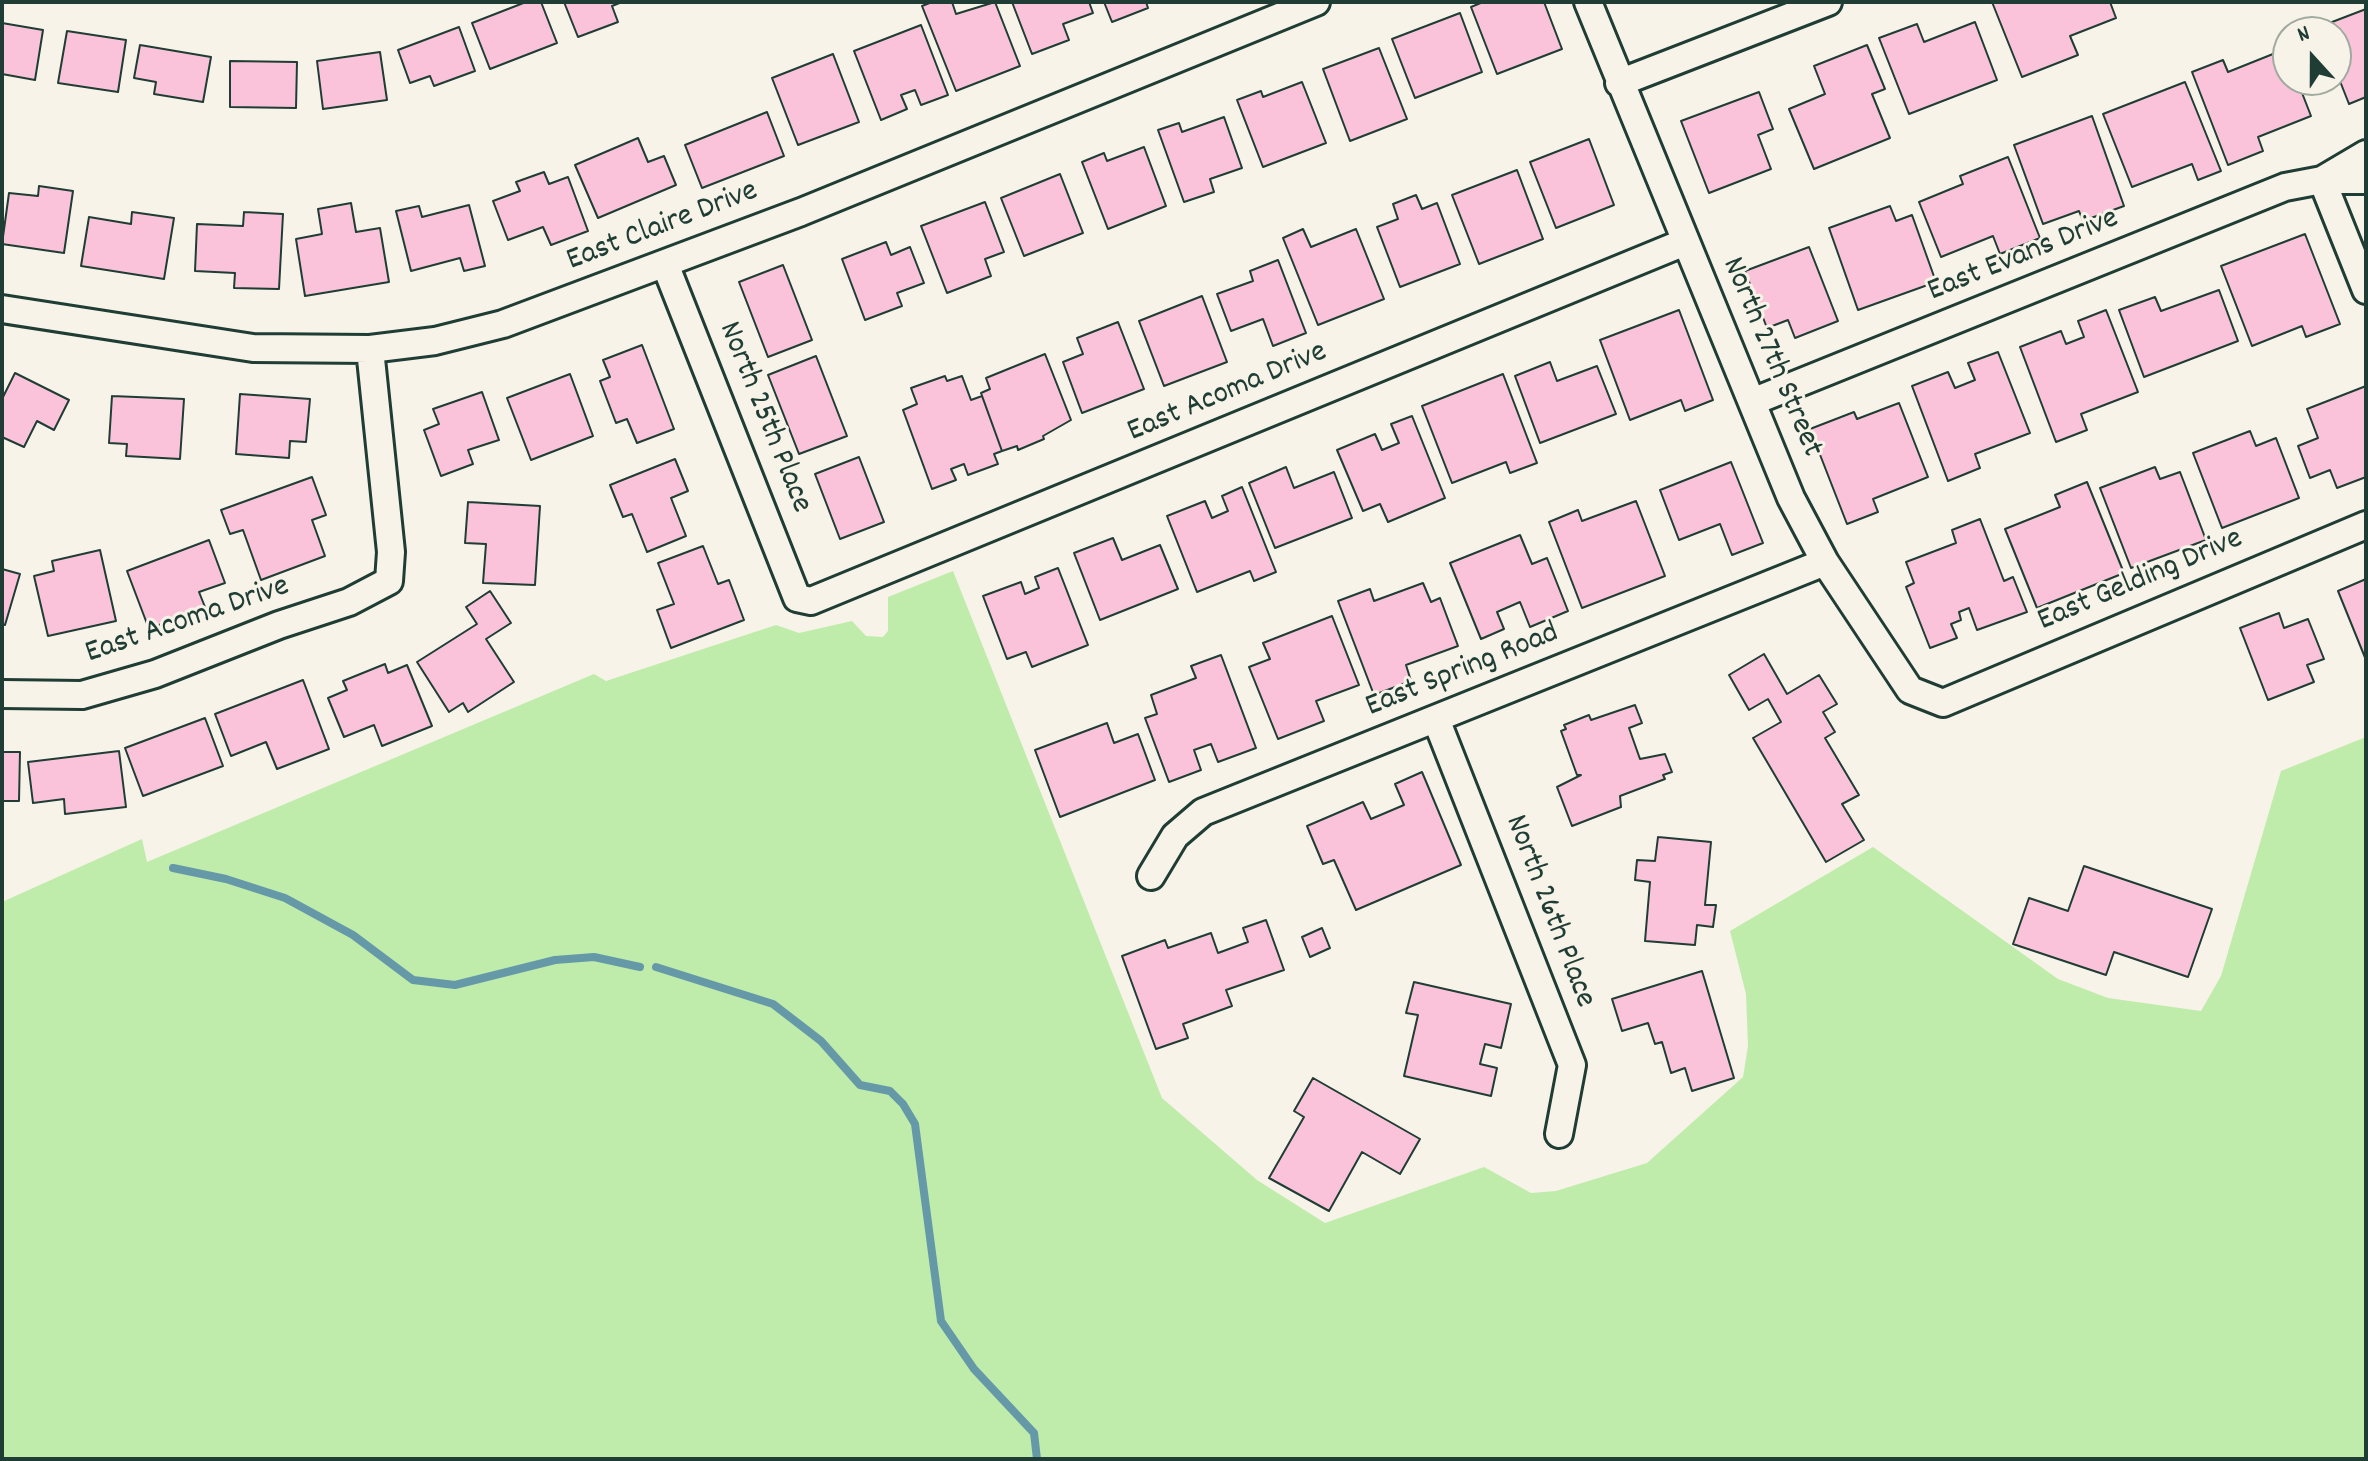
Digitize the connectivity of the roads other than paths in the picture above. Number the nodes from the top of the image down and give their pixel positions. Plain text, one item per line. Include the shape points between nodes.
1 (1316, 2) edge
2 (1588, 2) edge
3 (1828, 2) edge
4 (1619, 83) junction
5 (2366, 154) edge
6 (2322, 180) junction
7 (2366, 180) edge
8 (1685, 242) junction
9 (665, 264) junction
10 (2366, 290) edge
11 (2, 309) edge
12 (370, 349) junction
13 (1752, 402) junction
14 (2366, 525) edge
15 (1825, 562) junction
16 (797, 598) joint
17 (2, 694) edge
18 (1943, 703) joint
19 (1436, 719) junction
20 (1151, 876) dead end
21 (1559, 1134) dead end

1 - 9 street, East Claire Drive
2 - 4 street, North 27th Street
3 - 4 street
4 - 8 street, North 27th Street
5 - 6 street, East Evans Drive
6 - 7 street, East Evans Drive
6 - 10 street
6 - 13 street, East Evans Drive via 2285,187
8 - 13 street, North 27th Street
8 - 16 street, East Acoma Drive via 872,578 811,601
9 - 12 street, East Claire Drive via 503,324 435,341
9 - 16 street, North 25th Place
11 - 12 street, East Claire Drive via 253,348
12 - 17 street, East Acoma Drive via 391,552 389,581 349,602 155,674 82,695
13 - 15 street, North 27th Street via 1791,498
14 - 18 street, East Gelding Drive
15 - 18 street, North 27th Street via 1910,690
15 - 19 street, East Spring Road
19 - 20 street, East Spring Road via 1203,812 1175,836
19 - 21 street, North 26th Place via 1572,1065

